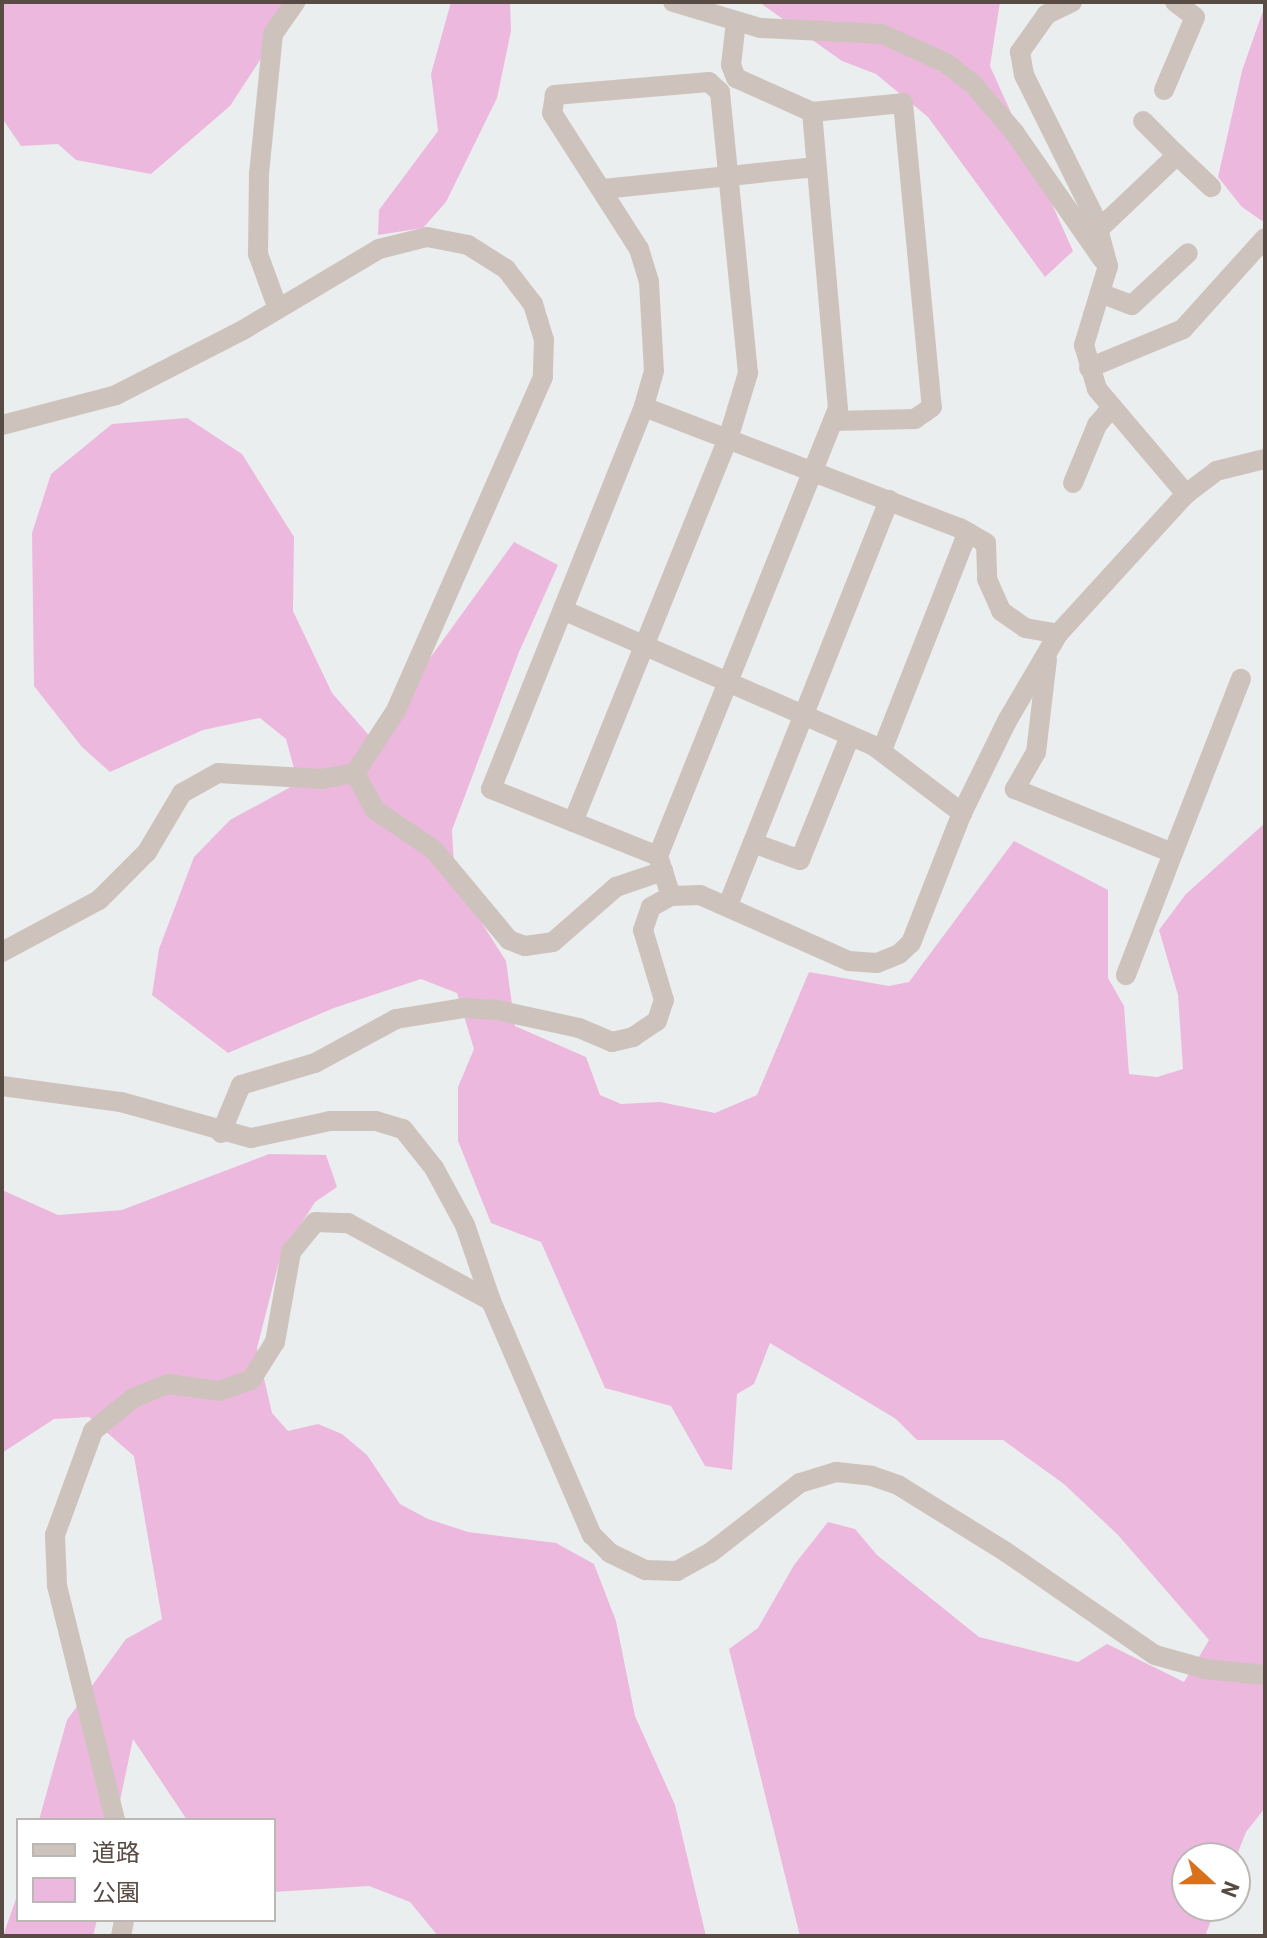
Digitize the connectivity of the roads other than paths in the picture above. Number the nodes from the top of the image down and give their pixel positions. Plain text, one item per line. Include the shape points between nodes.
1 (295, 2) edge
2 (673, 2) edge
3 (1072, 2) edge
4 (1175, 2) edge
5 (736, 22) junction
6 (1164, 90) dead end
7 (812, 112) junction
8 (1143, 121) dead end
9 (1177, 155) junction
10 (816, 167) junction
11 (726, 179) junction
12 (1211, 187) dead end
13 (603, 189) junction
14 (1098, 230) junction
15 (1265, 238) edge
16 (1188, 253) dead end
17 (1108, 266) junction
18 (1100, 293) junction
19 (278, 309) junction
20 (1089, 368) junction
21 (644, 407) junction
22 (1112, 407) junction
23 (833, 421) junction
24 (2, 425) edge
25 (728, 439) junction
26 (1265, 459) edge
27 (812, 471) junction
28 (1073, 483) dead end
29 (1186, 494) junction
30 (889, 500) junction
31 (968, 532) junction
32 (563, 610) junction
33 (1053, 642) junction
34 (643, 646) junction
35 (1241, 679) dead end
36 (728, 682) junction
37 (803, 715) junction
38 (850, 736) junction
39 (882, 750) junction
40 (355, 773) junction
41 (962, 813) junction
42 (573, 822) junction
43 (753, 843) junction
44 (1173, 853) junction
45 (660, 864) junction
46 (671, 896) junction
47 (728, 905) junction
48 (2, 952) edge
49 (1126, 975) dead end
50 (2, 1086) edge
51 (221, 1133) junction
52 (491, 1301) junction
53 (1265, 1675) edge
54 (115, 1818) edge

1 - 19 street via 273,34 259,174 258,254
2 - 5 street
3 - 14 street via 1040,22 1020,52 1024,75
4 - 6 street via 1195,17
5 - 7 street via 731,65 736,78
5 - 17 street via 772,29 882,34 946,63 972,83 1014,132
7 - 10 street
7 - 23 street via 903,103 932,407 915,419
8 - 9 street
9 - 12 street
9 - 14 street
10 - 11 street
10 - 23 street via 838,409
11 - 13 street
11 - 13 street via 720,92 709,82 555,95 552,113
11 - 25 street via 748,373
13 - 21 street via 639,249 649,282 654,371
14 - 17 street
15 - 20 street via 1183,329
16 - 18 street via 1132,305
17 - 18 street
18 - 20 street via 1084,345
19 - 24 street via 116,395
19 - 40 street via 379,249 427,237 468,245 506,269 533,304 544,340 543,377 395,712
20 - 22 street
21 - 25 street
21 - 32 street
22 - 28 street via 1097,425
22 - 29 street
23 - 27 street
25 - 27 street
25 - 34 street
26 - 29 street via 1216,471
27 - 30 street
27 - 36 street
29 - 33 street
30 - 31 street
30 - 37 street
31 - 33 street via 986,543 987,579 1001,611
31 - 39 street
32 - 34 street
32 - 42 street via 491,789
33 - 41 street
33 - 44 street via 1036,752 1015,789
34 - 36 street
34 - 42 street
35 - 44 street
36 - 37 street
36 - 45 street
37 - 38 street
37 - 43 street
38 - 39 street
38 - 43 street via 800,860
39 - 41 street
40 - 45 street via 375,810 434,850 509,940 525,946 553,942 616,887
40 - 48 street via 322,779 218,773 182,793 147,852 99,900
41 - 47 street via 911,943 877,963 849,961
42 - 45 street
43 - 47 street
44 - 49 street
45 - 46 street
46 - 47 street via 700,895
46 - 51 street via 651,907 643,930 664,1000 657,1021 633,1037 612,1042 579,1028 497,1010 463,1008 396,1019 315,1063 241,1085
50 - 51 street via 121,1102
51 - 52 street via 251,1138 330,1121 376,1121 403,1129 434,1168 465,1225
52 - 53 street via 592,1535 610,1553 645,1570 677,1571 710,1553 800,1483 836,1472 872,1476 898,1485 1006,1552 1155,1655 1205,1669
52 - 54 street via 348,1223 315,1222 291,1252 275,1342 251,1380 219,1391 168,1384 133,1398 93,1431 55,1535 57,1585

